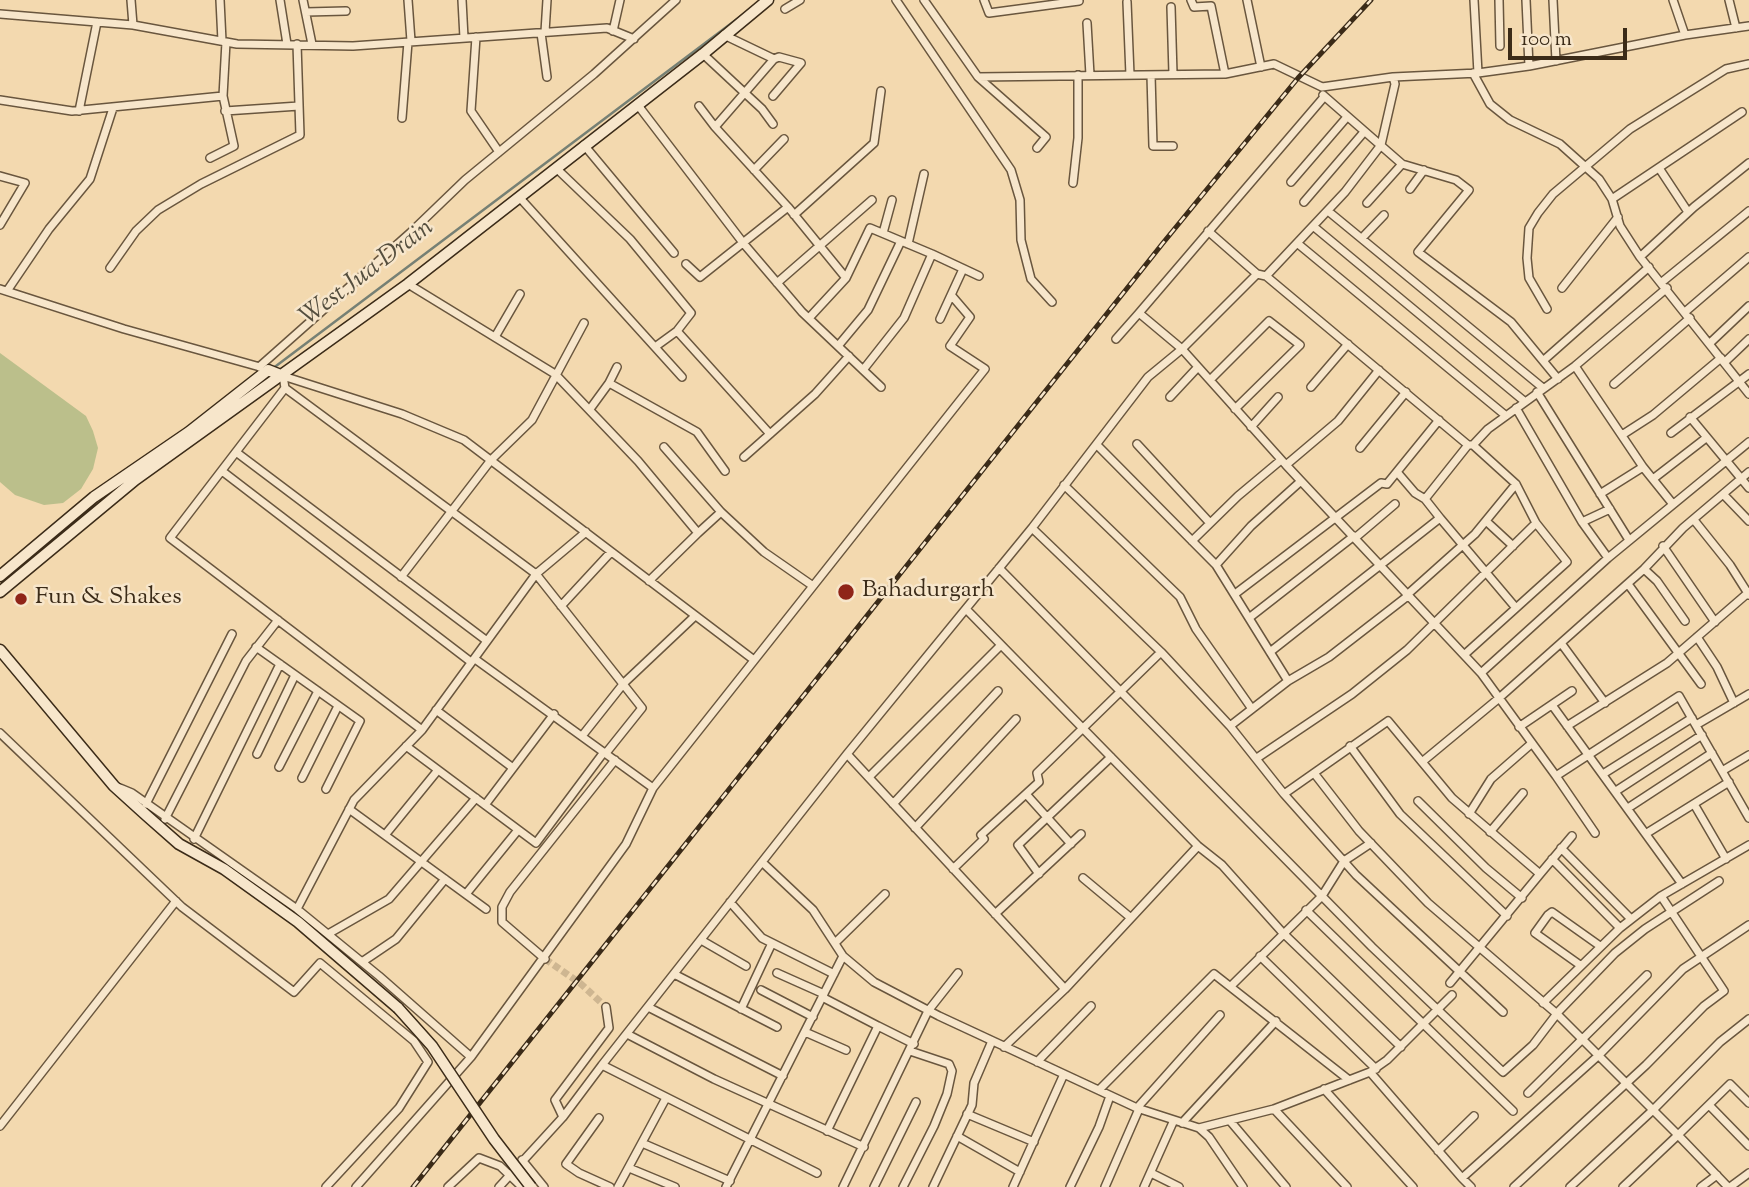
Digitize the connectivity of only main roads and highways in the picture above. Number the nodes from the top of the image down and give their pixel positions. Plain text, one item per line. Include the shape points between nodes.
1 (768, 0) edge
2 (283, 376) junction
3 (0, 576) edge
4 (0, 592) edge
5 (0, 650) edge
6 (531, 1187) edge

1 - 2 main road via 520,198
2 - 3 main road via 263,368 189,432 94,497
2 - 4 main road via 135,480
5 - 6 main road, bridge via 114,786 179,844 224,869 298,922 398,1009 432,1046

